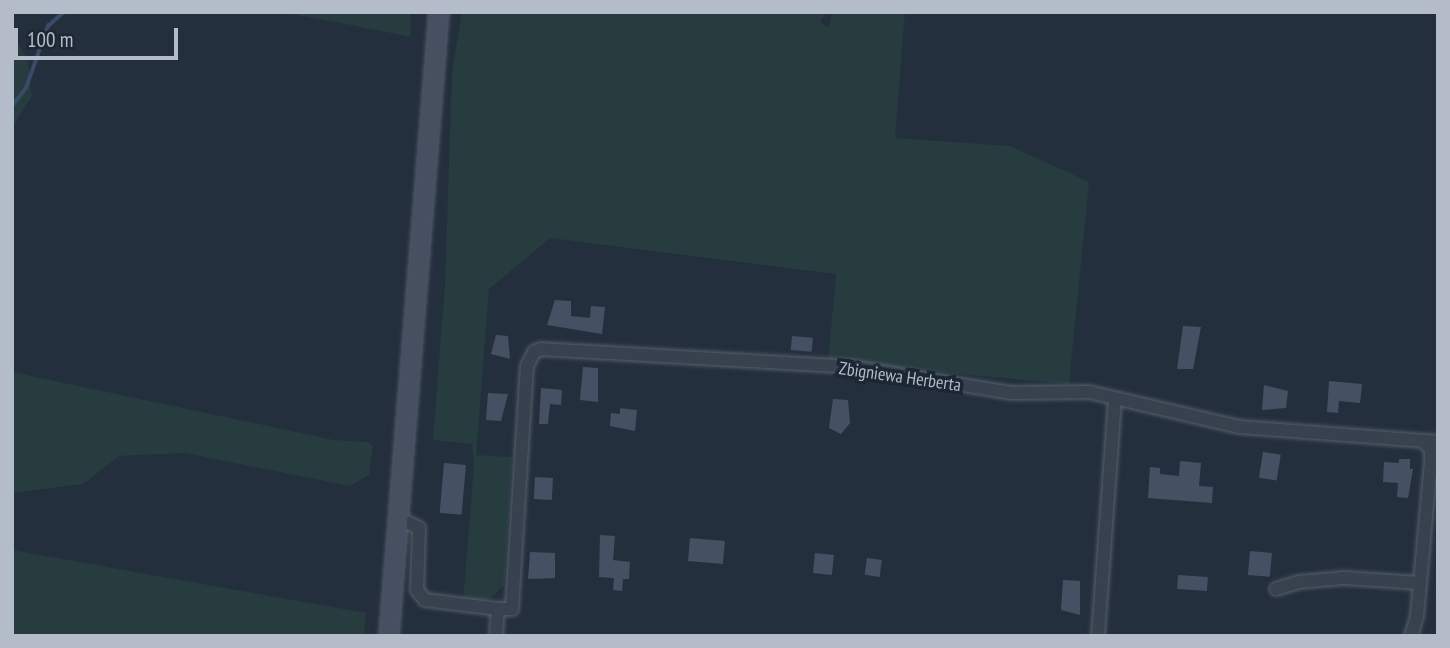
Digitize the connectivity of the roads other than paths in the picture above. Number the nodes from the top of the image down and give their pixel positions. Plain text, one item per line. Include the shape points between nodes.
1 (439, 12) edge
2 (1115, 399) junction
3 (1431, 442) edge
4 (398, 518) junction
5 (1420, 583) junction
6 (1276, 589) dead end
7 (498, 609) junction
8 (389, 636) edge
9 (496, 636) edge
10 (1098, 636) edge
11 (1411, 636) edge

1 - 4 main road
2 - 3 street, Zbigniewa Herberta via 1240,426
2 - 7 street, Zbigniewa Herberta via 1089,392 980,389 853,367 541,349 527,366 512,610
2 - 10 street
3 - 5 street
4 - 7 street via 419,528 417,590 425,600
4 - 8 main road
5 - 6 street via 1366,577 1299,582
5 - 11 street
7 - 9 street

